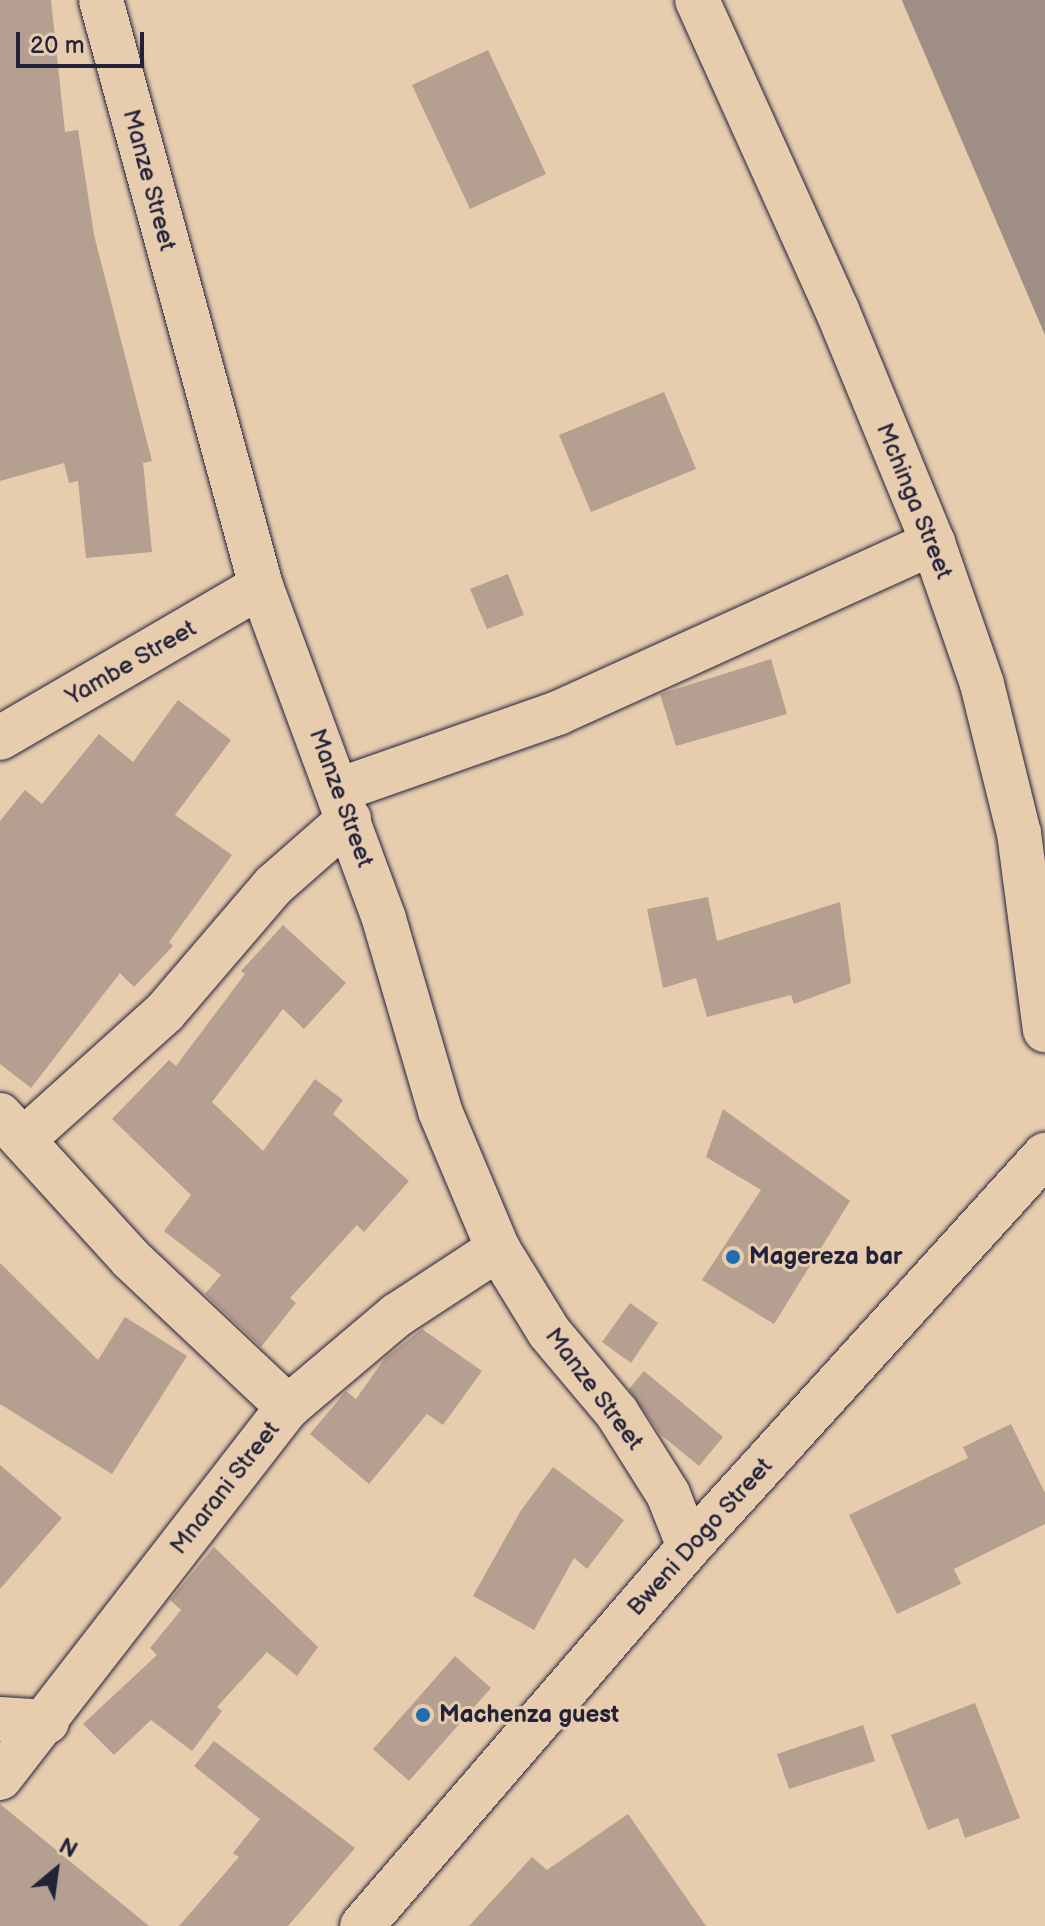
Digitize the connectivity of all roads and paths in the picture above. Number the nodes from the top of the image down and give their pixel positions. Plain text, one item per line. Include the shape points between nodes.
1 (101, 0) edge
2 (697, 0) edge
3 (933, 543) junction
4 (261, 586) junction
5 (0, 738) edge
6 (344, 804) junction
7 (1045, 1030) edge
8 (12, 1127) edge
9 (1045, 1155) edge
10 (498, 1249) junction
11 (288, 1407) junction
12 (689, 1547) junction
13 (0, 1719) edge
14 (47, 1722) junction
15 (0, 1778) edge
16 (362, 1926) edge

1 - 4 street, Manze Street
2 - 3 street, Mchinga Street via 837,310
3 - 6 street
3 - 7 street, Mchinga Street via 982,684 1019,833
4 - 5 street, Yambe Street
4 - 6 street, Manze Street
6 - 8 street via 165,1012
6 - 10 street, Manze Street via 407,989 440,1111
8 - 11 street via 131,1259
9 - 12 street, Bweni Dogo Street
10 - 11 street, Mnarani Street via 397,1315
10 - 12 street, Manze Street via 549,1332 617,1413 668,1494
11 - 14 street, Mnarani Street
12 - 16 street, Bweni Dogo Street
13 - 14 street
14 - 15 street, Mnarani Street

